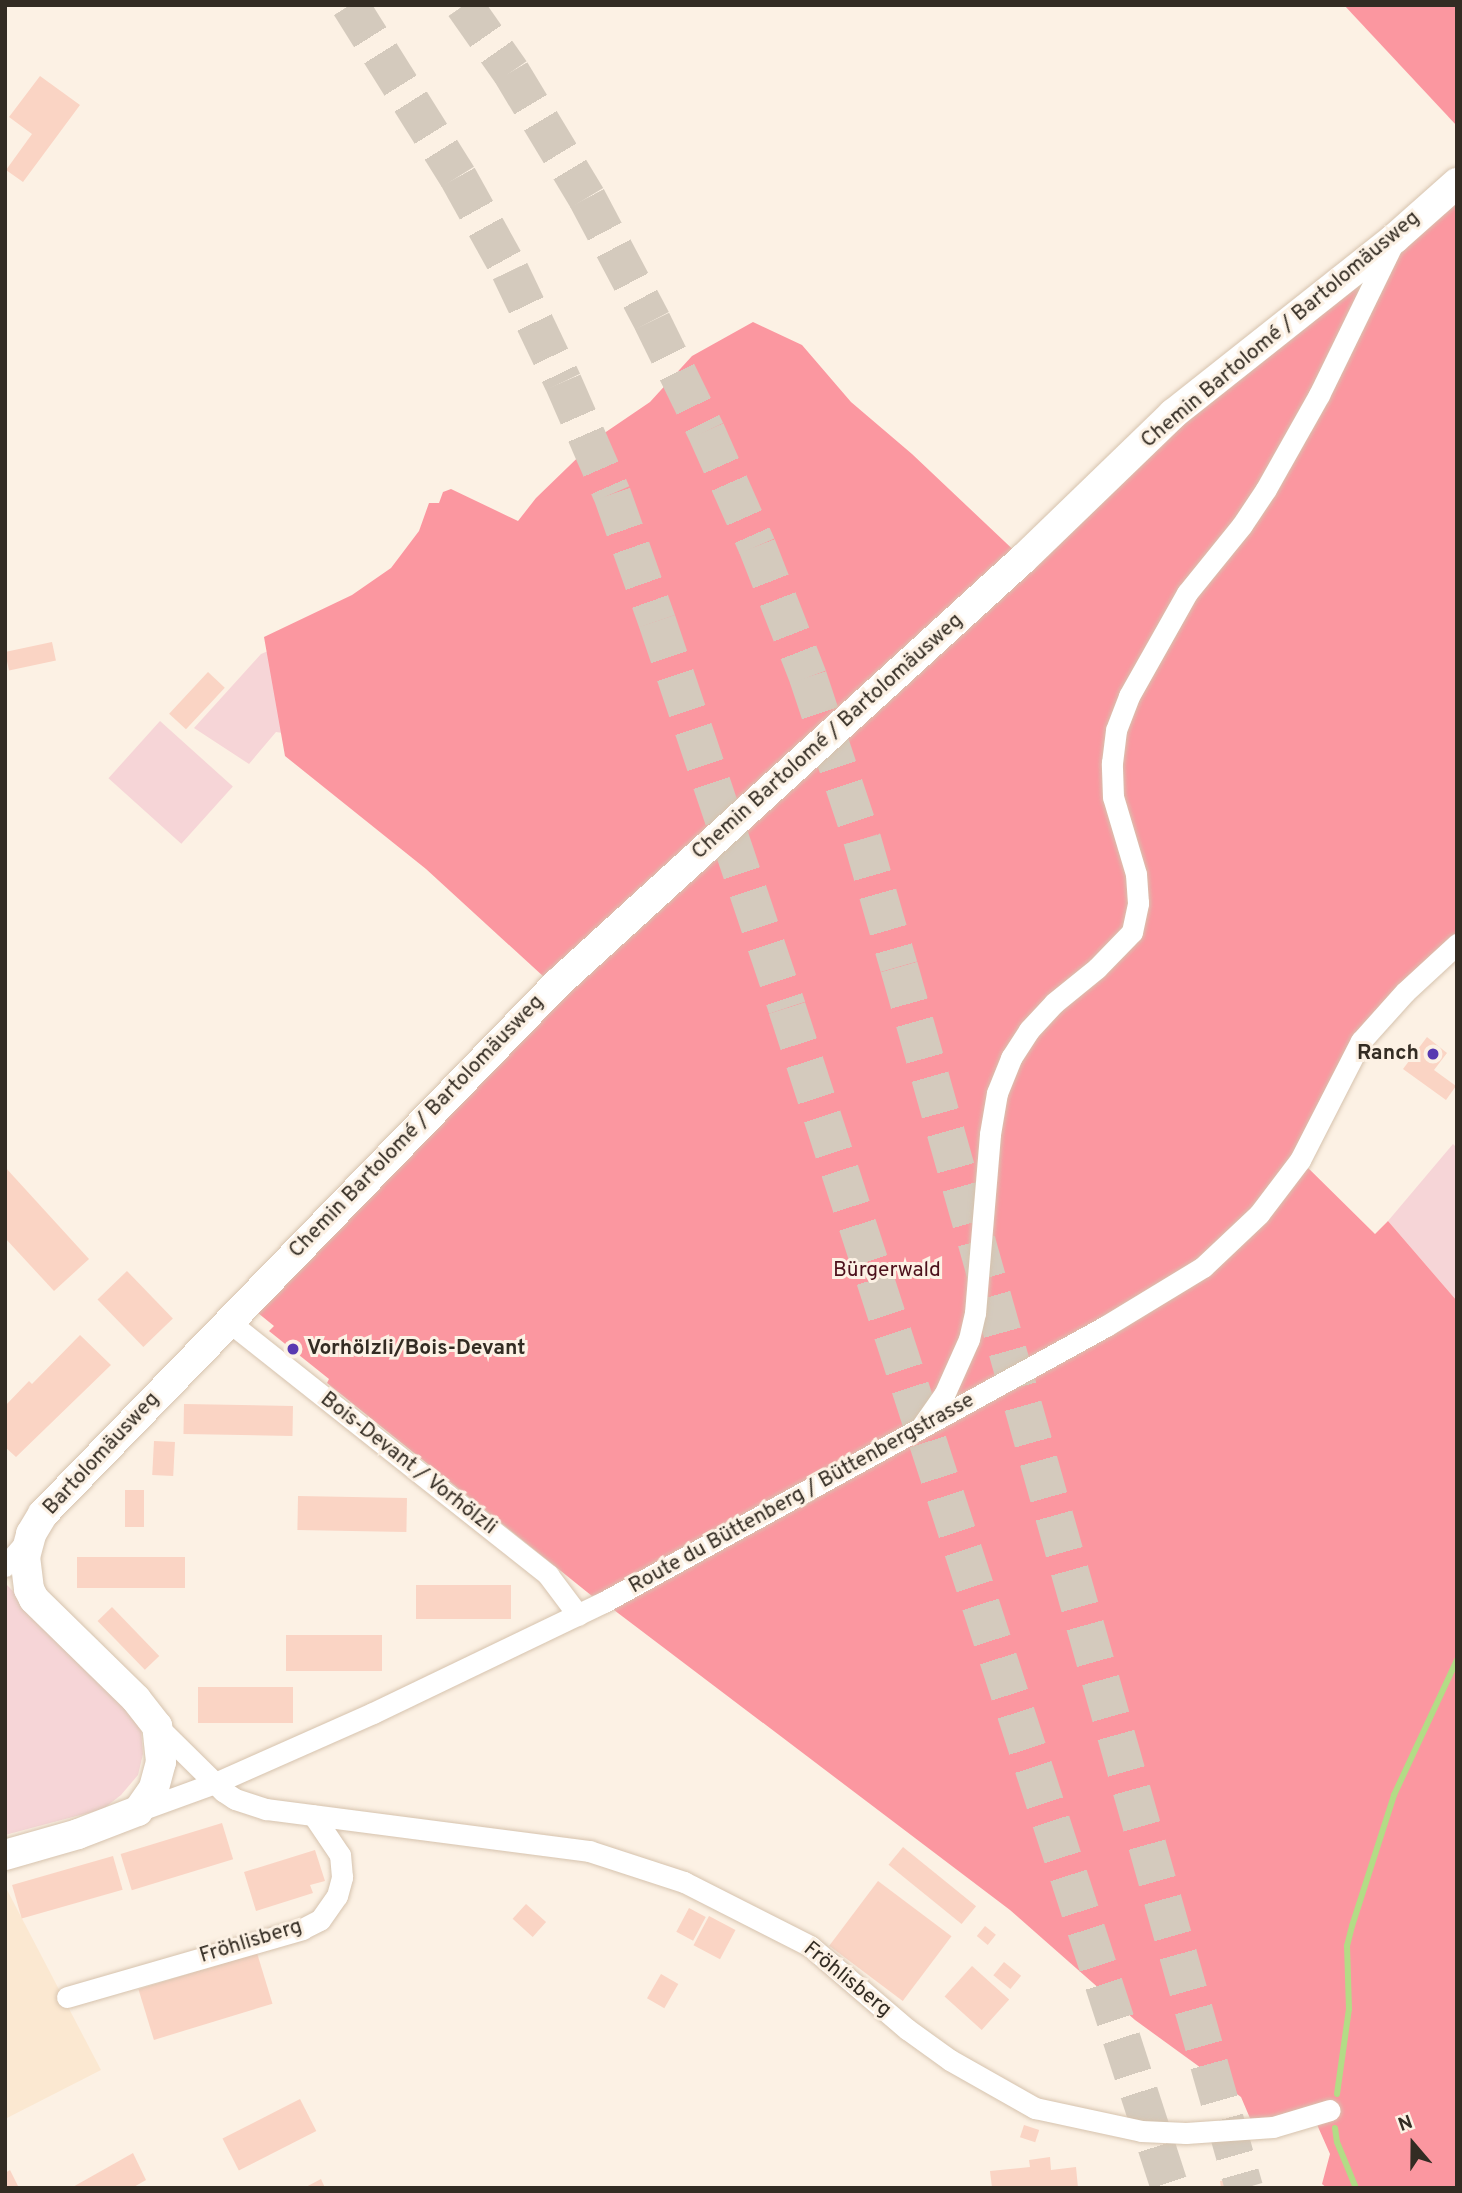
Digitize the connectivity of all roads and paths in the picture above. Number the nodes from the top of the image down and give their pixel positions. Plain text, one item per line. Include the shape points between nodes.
1 (1457, 183) edge
2 (1395, 237) junction
3 (1457, 944) edge
4 (228, 1321) junction
5 (918, 1431) junction
6 (32, 1534) junction
7 (5, 1566) edge
8 (578, 1615) junction
9 (157, 1726) junction
10 (215, 1783) junction
11 (138, 1811) junction
12 (313, 1815) junction
13 (5, 1855) edge
14 (67, 1997) dead end
15 (1329, 2110) dead end

1 - 2 street, Chemin Bartolomé / Bartolomäusweg
2 - 4 street, Chemin Bartolomé / Bartolomäusweg via 1173,414 1023,559 558,983
2 - 5 street via 1313,407 1242,525 1187,593 1120,718 1112,763 1113,797 1136,874 1138,903 1132,932 1054,1003 1011,1058 997,1093 990,1134 969,1339 944,1395
3 - 5 street, Route du Büttenberg / Büttenbergstrasse via 1361,1041 1300,1160 1234,1240 1203,1267 1143,1306
4 - 6 street, Bartolomäusweg via 43,1514
4 - 8 street, Bois-Devant / Vorhölzli via 548,1575
5 - 8 street, Route du Büttenberg / Büttenbergstrasse
6 - 7 street
6 - 9 street, Bartolomäusweg via 25,1569 34,1599 136,1699
8 - 10 street, Route du Büttenberg / Büttenbergstrasse
9 - 10 street, Bartolomäusweg
9 - 11 street via 161,1747 158,1776
10 - 11 street, Route du Büttenberg / Büttenbergstrasse
10 - 12 street, Fröhlisberg via 235,1799 266,1809
11 - 13 street, Route du Büttenberg / Büttenbergstrasse
12 - 14 street, Fröhlisberg via 340,1855 342,1877 337,1896 320,1920
12 - 15 street, Fröhlisberg via 589,1851 684,1882 810,1946 950,2060 1035,2108 1129,2129 1186,2133 1273,2127

